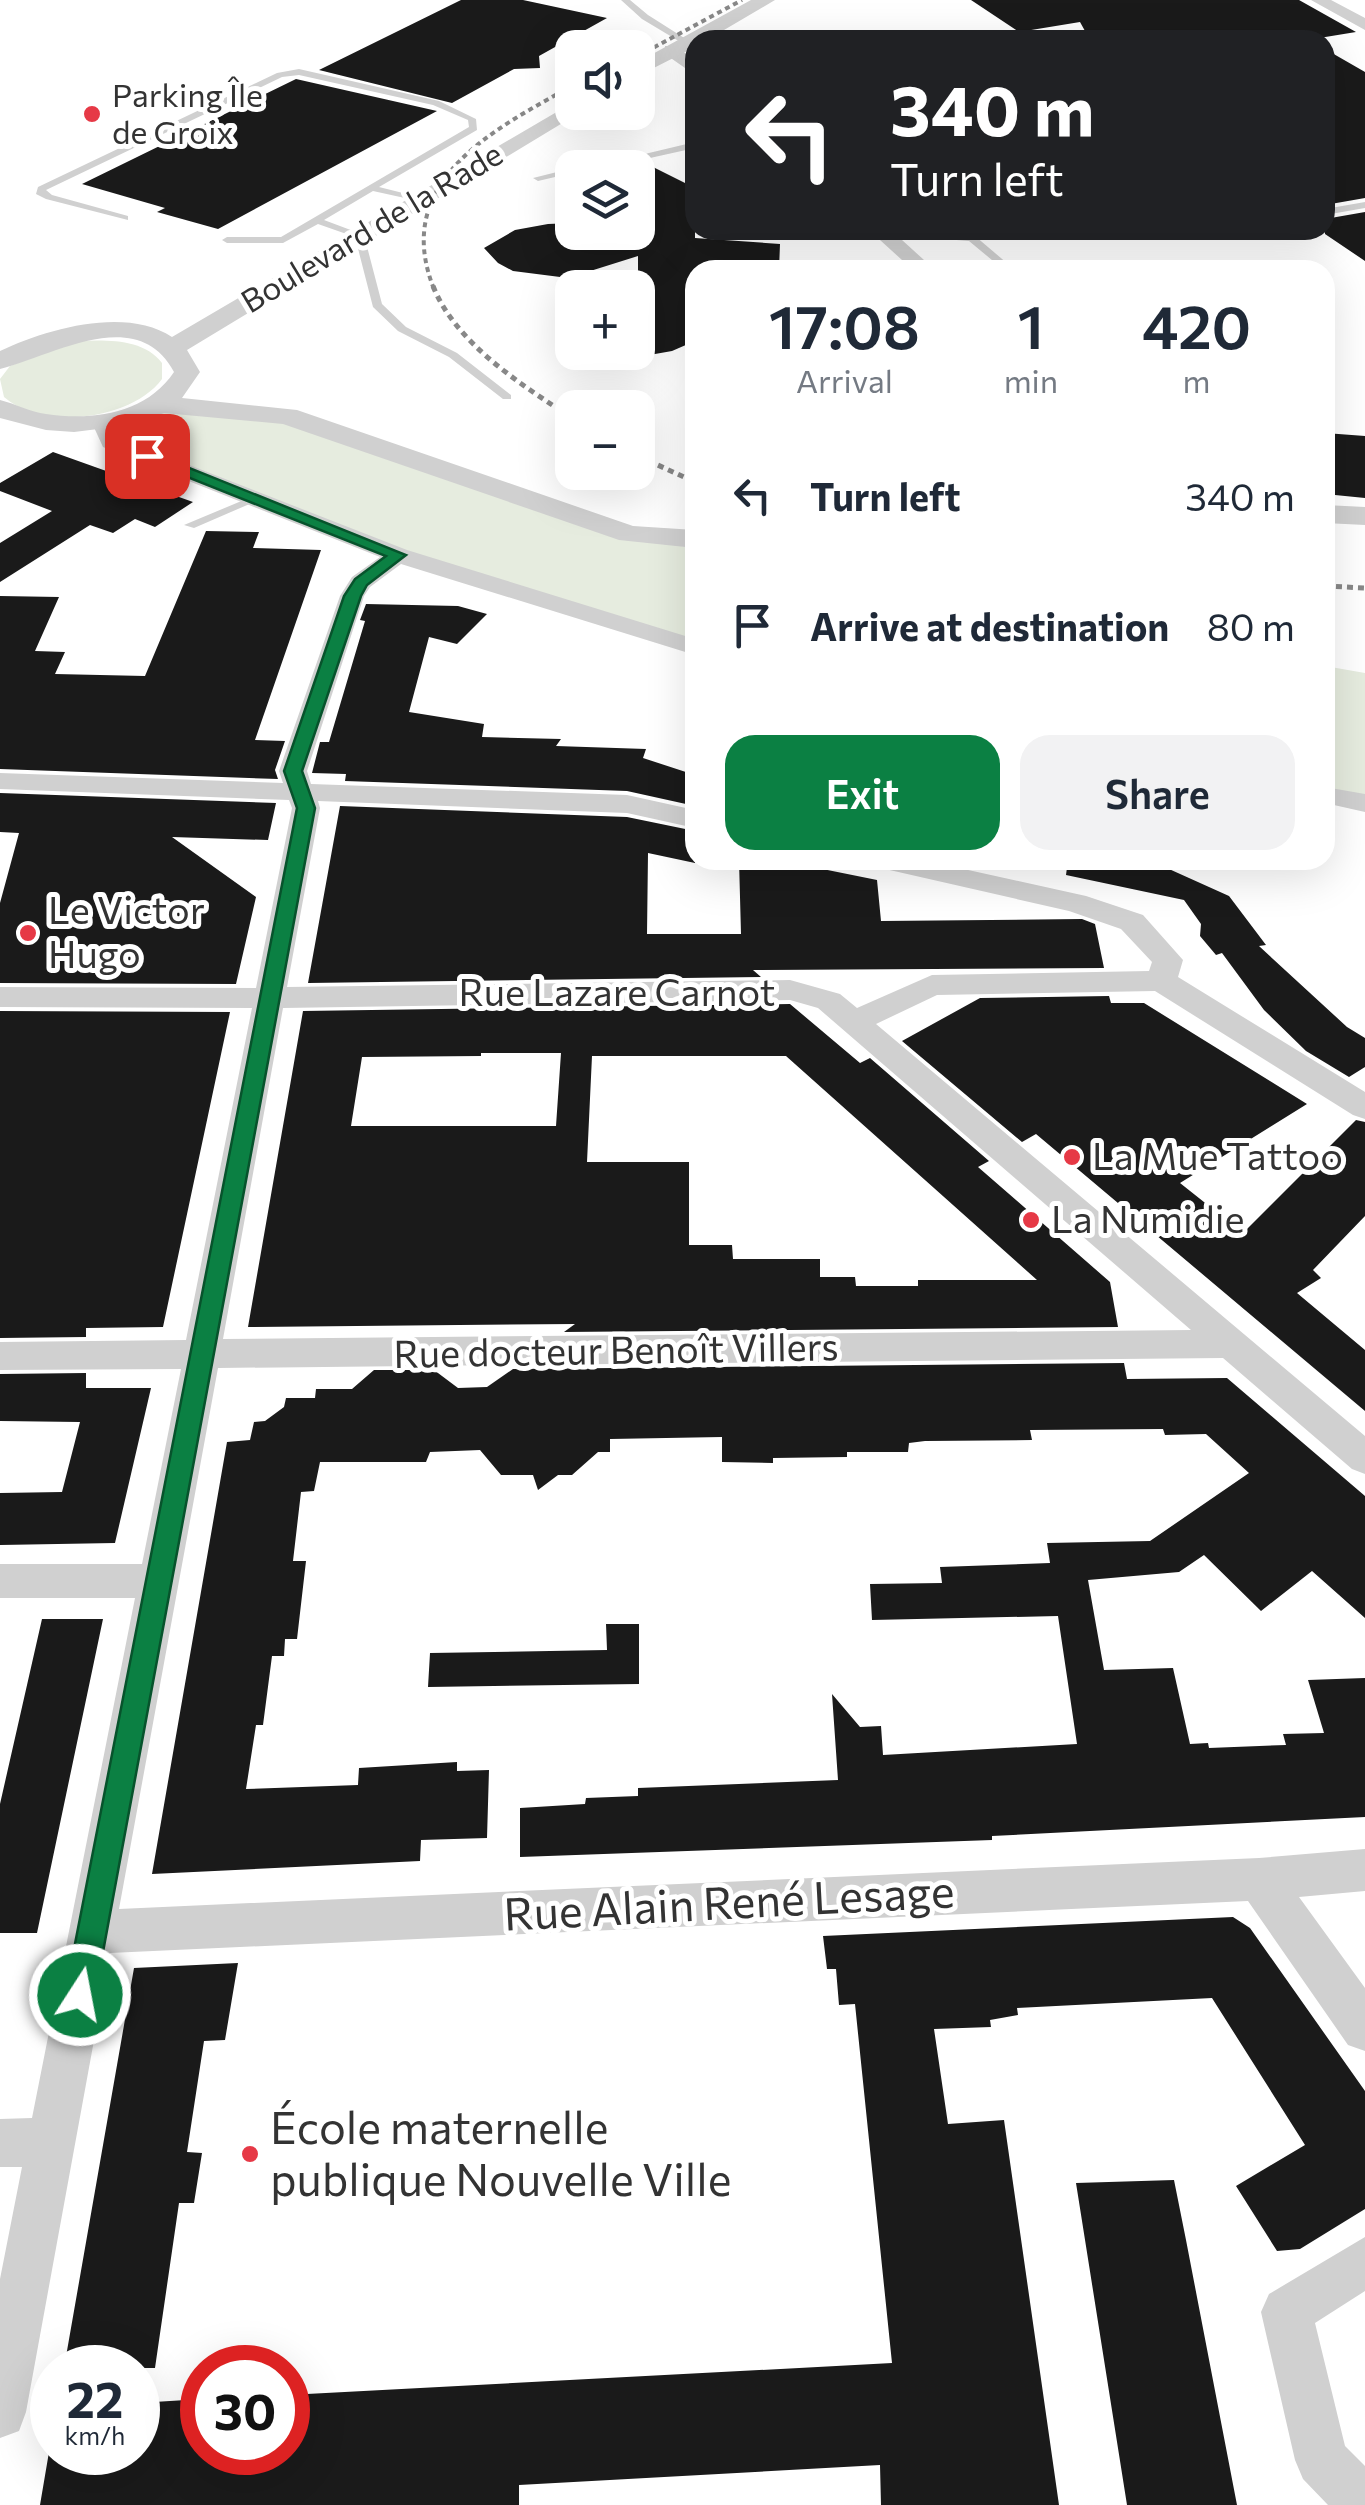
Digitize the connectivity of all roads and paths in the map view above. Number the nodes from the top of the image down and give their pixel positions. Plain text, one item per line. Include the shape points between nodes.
1 (626, 0) edge
2 (764, 0) edge
3 (1319, 0) edge
4 (1357, 15) edge
5 (1365, 25) edge
6 (708, 30) edge
7 (685, 42) edge
8 (678, 46) junction
9 (685, 56) edge
10 (655, 60) edge
11 (555, 119) edge
12 (685, 148) edge
13 (655, 154) edge
14 (555, 174) edge
15 (538, 178) dead end
16 (374, 189) junction
17 (420, 200) junction
18 (1365, 205) edge
19 (1335, 210) edge
20 (125, 218) dead end
21 (319, 221) junction
22 (360, 236) junction
23 (226, 240) dead end
24 (890, 240) edge
25 (974, 240) edge
26 (913, 260) edge
27 (998, 260) edge
28 (172, 348) junction
29 (0, 361) edge
30 (507, 397) dead end
31 (158, 404) junction
32 (5, 416) edge
33 (103, 423) junction
34 (254, 499) junction
35 (1335, 514) edge
36 (1365, 516) edge
37 (190, 525) dead end
38 (685, 538) edge
39 (398, 555) junction
40 (685, 643) edge
41 (0, 781) edge
42 (301, 790) junction
43 (1335, 798) edge
44 (1365, 804) edge
45 (685, 817) edge
46 (927, 870) edge
47 (1160, 981) junction
48 (0, 997) edge
49 (272, 998) junction
50 (856, 1020) junction
51 (1365, 1108) edge
52 (1232, 1344) junction
53 (199, 1355) junction
54 (0, 1356) edge
55 (1365, 1458) edge
56 (0, 1580) edge
57 (158, 1581) junction
58 (1365, 1870) edge
59 (1259, 1879) junction
60 (92, 1932) junction
61 (1365, 2028) edge
62 (52, 2142) junction
63 (0, 2143) edge
64 (1365, 2262) edge
65 (0, 2412) edge
66 (1365, 2504) edge

1 - 8 lane
2 - 6 street
3 - 4 street
4 - 5 street
7 - 8 street
8 - 9 street
8 - 10 street
11 - 17 street, Boulevard de la Rade
12 - 13 lane
14 - 15 lane
16 - 17 lane
16 - 20 lane via 474,128 472,119 436,103 290,72 41,190
16 - 21 lane
17 - 22 street, Boulevard de la Rade
18 - 19 lane
21 - 22 lane
21 - 23 lane via 283,240
22 - 28 street, Boulevard de la Rade
22 - 30 lane via 377,306
24 - 26 street
25 - 27 lane
28 - 29 street via 142,336 94,332 50,338
28 - 31 street via 187,372
31 - 33 street
31 - 38 street via 287,416 629,534
32 - 33 street
33 - 34 street via 111,442
34 - 37 lane
34 - 39 street
35 - 36 street
39 - 40 street
39 - 42 street via 352,596 293,771
41 - 42 street
42 - 45 street via 626,804
42 - 49 street via 306,808
43 - 44 street
46 - 47 street via 1132,922 1168,960
47 - 50 street via 932,985
47 - 51 street
48 - 49 street, Rue Lazare Carnot
49 - 50 street, Rue Lazare Carnot via 790,990 829,1002
49 - 53 street
50 - 52 street, Rue Lazare Carnot
52 - 53 street, Rue docteur Benoît Villers
52 - 55 street, Rue Lazare Carnot
53 - 54 street, Rue docteur Benoît Villers
53 - 57 street
56 - 57 street
57 - 60 street
58 - 59 street, Rue Alain René Lesage
59 - 60 street, Rue Alain René Lesage
59 - 61 street
60 - 62 street
62 - 63 street
62 - 65 street
64 - 66 street via 1287,2312 1322,2460

